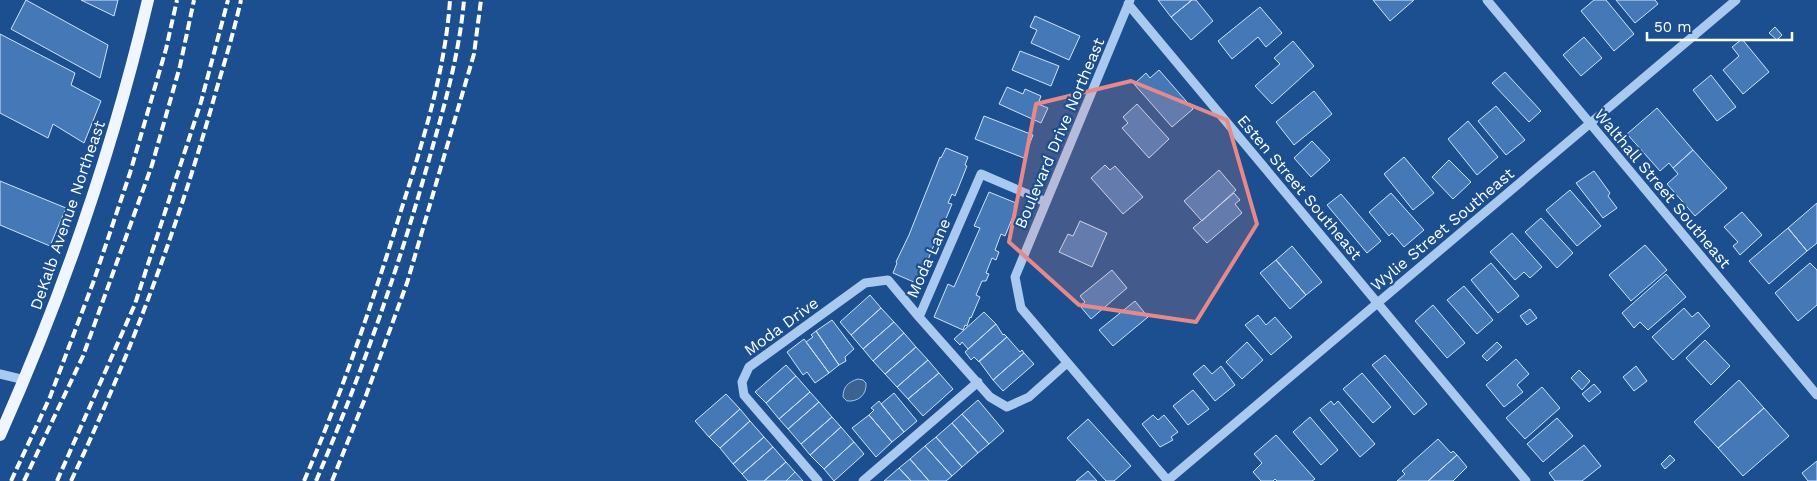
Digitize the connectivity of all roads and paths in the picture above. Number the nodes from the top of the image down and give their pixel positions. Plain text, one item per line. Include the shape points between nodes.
1 (148, 0) edge
2 (1487, 0) edge
3 (1736, 0) edge
4 (1129, 2) edge
5 (1590, 123) junction
6 (1046, 202) junction
7 (1378, 303) junction
8 (919, 316) junction
9 (1068, 363) junction
10 (0, 374) edge
11 (24, 380) junction
12 (978, 382) junction
13 (1817, 395) edge
14 (0, 435) edge
15 (818, 481) edge
16 (863, 481) edge
17 (1168, 481) edge
18 (1526, 481) edge

1 - 11 main road, DeKalb Avenue Northeast via 96,187
2 - 5 street, Walthall Street Southeast
3 - 5 street, Wylie Street Southeast
4 - 6 street, Boulevard Drive Northeast
4 - 7 street, Esten Street Southeast
5 - 7 street, Wylie Street Southeast
5 - 13 street, Walthall Street Southeast
6 - 8 street, Moda Lane via 981,174
6 - 9 street, Boulevard Drive Northeast via 1015,277 1021,308
7 - 17 street, Wylie Street Southeast
7 - 18 street, Esten Street Southeast
8 - 12 street, Moda Lane
8 - 15 street, Moda Drive via 888,280 865,283 749,367 742,382 744,395
9 - 12 street, Moda Lane via 1029,398 1007,407 990,397
9 - 17 street
10 - 11 street
11 - 14 main road, DeKalb Avenue Northeast
12 - 16 street

